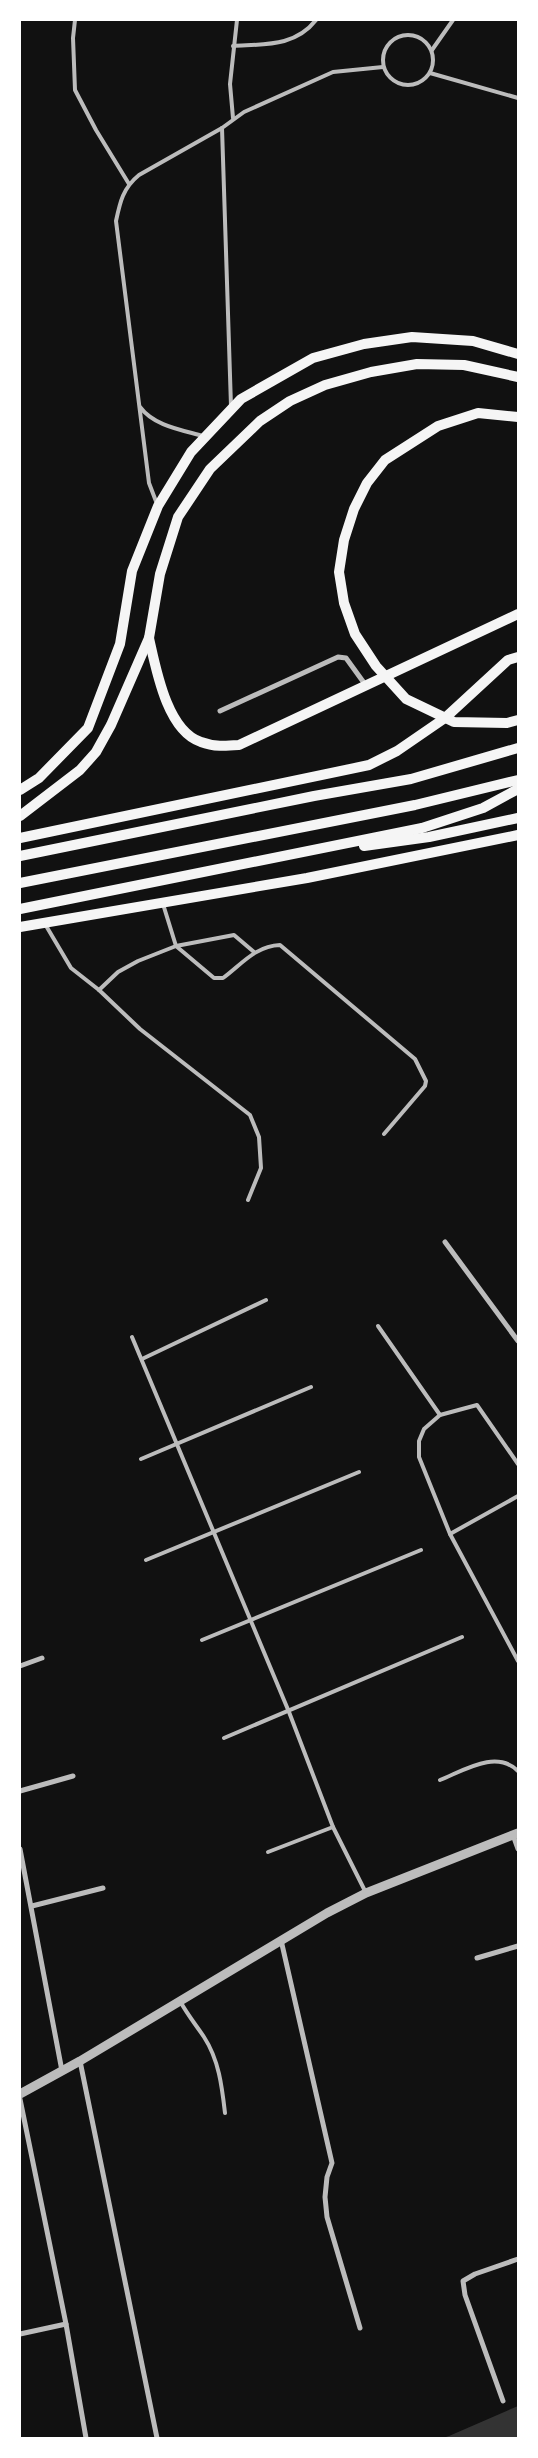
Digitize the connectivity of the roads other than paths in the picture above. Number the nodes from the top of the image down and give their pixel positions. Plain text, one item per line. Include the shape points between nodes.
1 (75, 20) edge
2 (236, 20) edge
3 (316, 20) edge
4 (452, 20) edge
5 (233, 46) junction
6 (432, 50) junction
7 (383, 67) junction
8 (430, 73) junction
9 (518, 98) edge
10 (233, 118) junction
11 (222, 128) junction
12 (128, 184) junction
13 (518, 354) edge
14 (518, 377) edge
15 (139, 406) junction
16 (231, 410) junction
17 (518, 417) edge
18 (206, 437) junction
19 (158, 506) junction
20 (518, 614) edge
21 (149, 638) junction
22 (518, 657) edge
23 (367, 687) junction
24 (220, 712) dead end
25 (518, 720) edge
26 (518, 748) edge
27 (518, 780) edge
28 (518, 788) edge
29 (20, 790) edge
30 (20, 816) edge
31 (518, 818) edge
32 (518, 834) edge
33 (20, 838) edge
34 (20, 856) edge
35 (284, 857) junction
36 (20, 883) edge
37 (163, 904) junction
38 (20, 909) edge
39 (44, 922) junction
40 (20, 927) edge
41 (176, 946) junction
42 (254, 952) junction
43 (99, 990) junction
44 (384, 1134) dead end
45 (248, 1200) dead end
46 (445, 1242) dead end
47 (266, 1300) dead end
48 (378, 1326) dead end
49 (132, 1337) dead end
50 (518, 1341) edge
51 (142, 1359) junction
52 (311, 1386) dead end
53 (440, 1416) junction
54 (177, 1446) junction
55 (141, 1459) dead end
56 (518, 1464) edge
57 (359, 1472) dead end
58 (518, 1496) edge
59 (215, 1532) junction
60 (450, 1534) junction
61 (421, 1550) dead end
62 (146, 1560) dead end
63 (251, 1621) junction
64 (462, 1637) dead end
65 (202, 1640) dead end
66 (42, 1658) dead end
67 (518, 1661) edge
68 (20, 1666) edge
69 (288, 1712) junction
70 (224, 1738) dead end
71 (518, 1771) edge
72 (73, 1776) dead end
73 (440, 1780) dead end
74 (20, 1791) edge
75 (333, 1827) junction
76 (515, 1834) edge
77 (20, 1849) edge
78 (518, 1849) edge
79 (268, 1852) dead end
80 (103, 1888) dead end
81 (366, 1893) junction
82 (32, 1906) junction
83 (280, 1940) junction
84 (518, 1946) edge
85 (477, 1958) dead end
86 (180, 2001) junction
87 (80, 2061) junction
88 (62, 2071) junction
89 (20, 2094) edge
90 (20, 2099) edge
91 (225, 2113) dead end
92 (518, 2259) edge
93 (66, 2324) junction
94 (360, 2328) dead end
95 (20, 2334) edge
96 (503, 2401) dead end
97 (86, 2438) edge
98 (157, 2438) edge

1 - 12 lane via 75,90
2 - 5 lane
3 - 5 lane via 305,32 287,42
4 - 6 lane
5 - 10 lane via 230,84
6 - 7 lane via 419,37 402,35 386,46
6 - 8 lane via 434,59
7 - 8 lane via 387,75 402,85 416,84
7 - 10 lane via 333,72
8 - 9 lane
10 - 11 lane
11 - 12 lane
11 - 16 lane
12 - 15 lane via 122,194 116,221
13 - 16 main road via 473,341 412,337 364,344 313,358 241,400
14 - 21 main road via 464,365 417,364 325,385 290,401 260,421 210,469 178,517 160,574
15 - 18 lane via 146,415 160,423
15 - 19 lane via 149,483
16 - 18 main road
17 - 25 main road via 478,413 446,423 385,460 354,509 344,540 339,572 344,603 355,634 376,666 406,700 454,722 507,723
18 - 19 main road via 191,452
19 - 29 main road via 132,571 120,644 88,728 39,778
20 - 23 main road
21 - 23 main road via 169,706 185,733 199,742 218,747 239,746
21 - 30 main road via 112,725 96,752 80,770
22 - 33 main road via 508,660 445,718 397,751 369,765
23 - 24 street via 346,658 338,657
26 - 34 main road via 411,779
27 - 36 main road via 415,805
28 - 35 main road via 483,808 422,828
31 - 35 main road via 429,838
32 - 37 main road
35 - 38 main road
37 - 39 main road
37 - 41 lane
39 - 40 main road
39 - 43 lane via 71,968
41 - 42 lane via 234,935
41 - 42 lane via 214,978 223,978
41 - 43 lane via 118,972
42 - 44 lane via 269,945 280,945 415,1059 426,1081 425,1086
43 - 45 lane via 140,1029 250,1115 259,1137 261,1168
46 - 50 street
47 - 51 lane
48 - 53 lane
49 - 51 lane
51 - 54 lane
52 - 54 lane
53 - 56 lane via 477,1404
53 - 60 lane via 424,1429 419,1441 419,1457
54 - 55 lane
54 - 59 lane
57 - 59 lane
58 - 60 lane
59 - 62 lane
59 - 63 lane
60 - 67 lane
61 - 63 lane
63 - 65 lane
63 - 69 lane
64 - 69 lane
66 - 68 street
69 - 70 lane
69 - 75 lane
71 - 73 lane via 505,1762 488,1761
72 - 74 street
75 - 79 lane
75 - 81 lane
76 - 78 street
76 - 81 street
77 - 82 street
80 - 82 street
81 - 83 street
82 - 88 street
83 - 86 street
83 - 94 street via 332,2162 325,2197 327,2217
84 - 85 street
86 - 87 street
86 - 91 lane via 215,2060
87 - 88 street
87 - 98 street
88 - 89 street
90 - 93 street
92 - 96 street via 463,2281 465,2295
93 - 95 street
93 - 97 street

